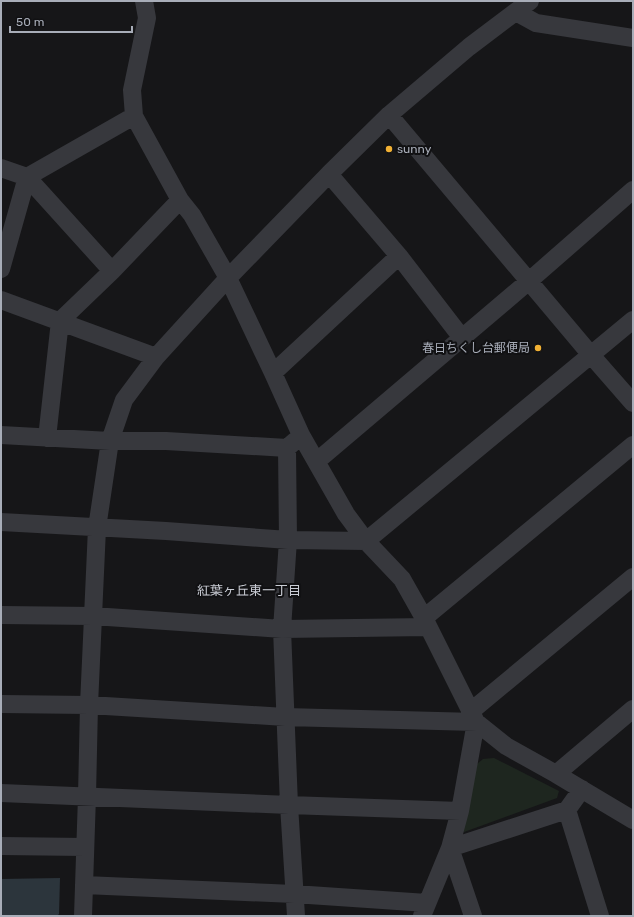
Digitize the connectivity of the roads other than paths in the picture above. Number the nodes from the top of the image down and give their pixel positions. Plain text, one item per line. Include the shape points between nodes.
1 (144, 1) edge
2 (523, 6) edge
3 (633, 38) edge
4 (389, 115) junction
5 (134, 116) junction
6 (1, 168) edge
7 (329, 174) junction
8 (28, 178) junction
9 (633, 190) edge
10 (180, 200) junction
11 (399, 256) junction
12 (1, 269) edge
13 (112, 271) junction
14 (228, 278) junction
15 (529, 281) junction
16 (1, 300) edge
17 (633, 320) edge
18 (60, 321) junction
19 (462, 338) junction
20 (591, 355) junction
21 (156, 357) junction
22 (273, 373) junction
23 (633, 403) edge
24 (302, 435) junction
25 (1, 436) edge
26 (47, 438) junction
27 (110, 441) junction
28 (633, 446) edge
29 (287, 448) junction
30 (317, 461) junction
31 (1, 522) edge
32 (97, 528) junction
33 (288, 540) junction
34 (366, 541) junction
35 (633, 576) edge
36 (1, 615) edge
37 (93, 616) junction
38 (426, 623) junction
39 (282, 629) junction
40 (1, 704) edge
41 (89, 705) junction
42 (633, 709) edge
43 (285, 717) junction
44 (473, 717) junction
45 (556, 774) junction
46 (582, 789) junction
47 (1, 793) edge
48 (87, 796) junction
49 (289, 805) junction
50 (567, 810) junction
51 (460, 812) junction
52 (633, 820) edge
53 (1, 846) edge
54 (85, 847) junction
55 (450, 848) junction
56 (84, 886) junction
57 (294, 894) junction
58 (424, 909) edge
59 (83, 916) edge
60 (296, 916) edge
61 (473, 916) edge
62 (600, 916) edge

1 - 5 street via 147,18 132,90
2 - 3 street via 536,23
2 - 4 street via 469,47
4 - 7 street
4 - 15 street
5 - 8 street
5 - 10 street
6 - 8 street
7 - 11 street
7 - 14 street
8 - 12 street
8 - 13 street
9 - 15 street
10 - 13 street
10 - 14 street via 192,215
11 - 19 street
11 - 22 street
13 - 18 street
14 - 21 street
14 - 22 street
15 - 19 street
15 - 20 street
16 - 18 street
17 - 20 street
18 - 21 street
18 - 26 street
19 - 30 street
20 - 23 street
20 - 34 street
21 - 27 street via 124,400
22 - 24 street
24 - 29 street
24 - 30 street
25 - 26 street
26 - 27 street
27 - 29 street via 166,441
27 - 32 street
28 - 38 street
29 - 33 street
30 - 34 street via 346,514
31 - 32 street
32 - 33 street
32 - 37 street
33 - 34 street
33 - 39 street
34 - 38 street via 402,579
35 - 44 street
36 - 37 street
37 - 39 street
37 - 41 street
38 - 39 street
38 - 44 street
39 - 43 street
40 - 41 street
41 - 43 street
41 - 48 street
42 - 45 street
43 - 44 street
43 - 49 street
44 - 45 street via 506,746
44 - 51 street
45 - 46 street
46 - 50 street
46 - 52 street
47 - 48 street
48 - 49 street
48 - 54 street
49 - 51 street
49 - 57 street
50 - 55 street
50 - 62 street
51 - 55 street
53 - 54 street
54 - 56 street
55 - 58 street
55 - 61 street
56 - 57 street
56 - 59 street
57 - 58 street
57 - 60 street

